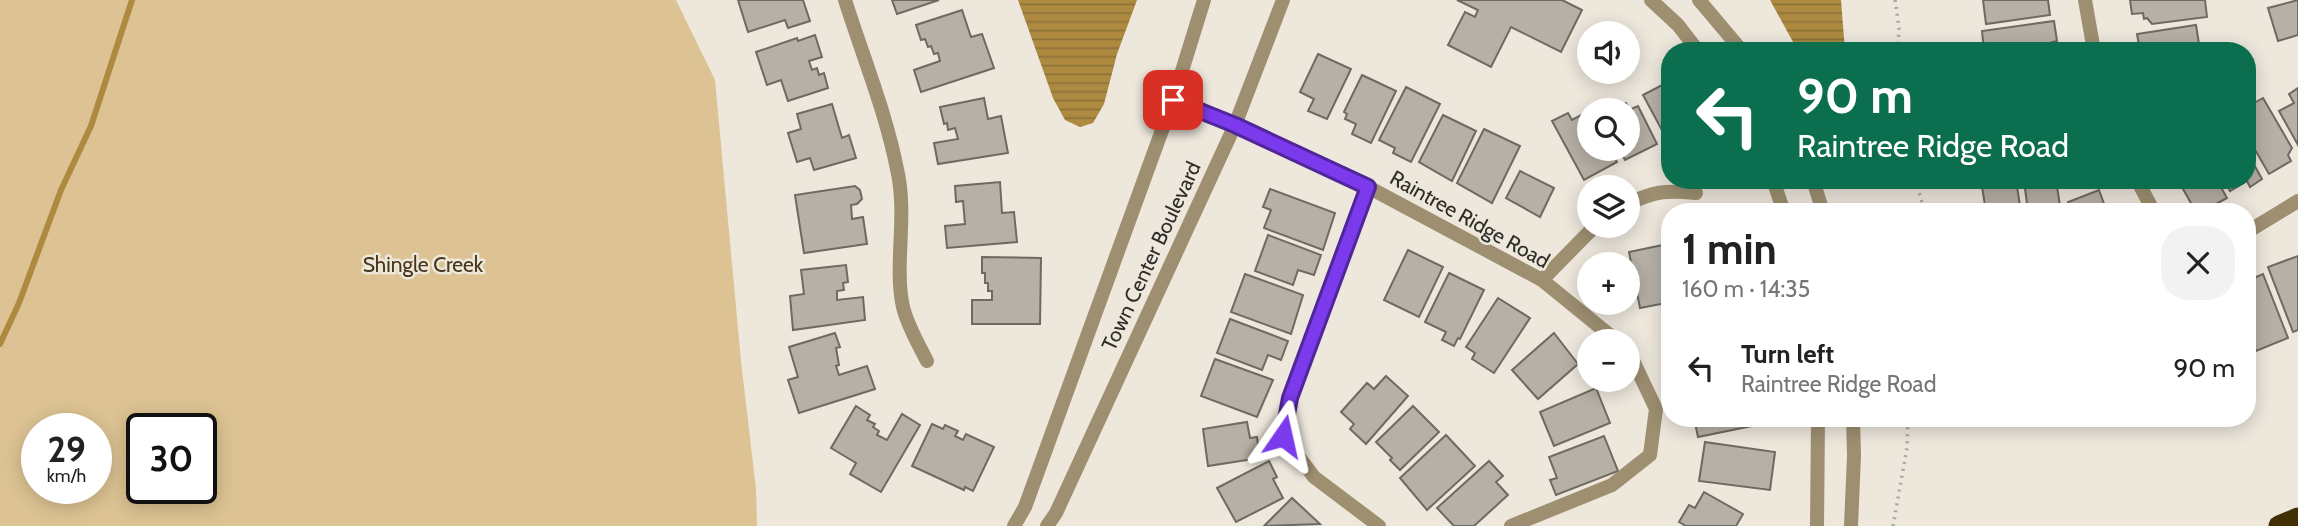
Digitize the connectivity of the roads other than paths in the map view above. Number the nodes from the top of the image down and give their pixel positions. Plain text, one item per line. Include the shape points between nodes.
1 (845, 0) edge
2 (1204, 0) edge
3 (1283, 0) edge
4 (1651, 0) edge
5 (1699, 0) edge
6 (2085, 0) edge
7 (1691, 42) edge
8 (1734, 42) edge
9 (2092, 42) edge
10 (1173, 100) junction
11 (1235, 125) junction
12 (1368, 187) junction
13 (1696, 193) dead end
14 (1640, 198) edge
15 (2298, 201) edge
16 (2256, 227) edge
17 (1583, 238) edge
18 (1542, 280) junction
19 (1601, 329) edge
20 (928, 361) dead end
21 (1640, 375) edge
22 (1818, 427) edge
23 (1853, 427) edge
24 (2298, 518) edge
25 (1014, 526) edge
26 (1047, 526) edge
27 (1379, 526) edge
28 (1511, 526) edge
29 (1817, 526) edge
30 (1851, 526) edge
31 (2279, 526) edge

1 - 20 street via 898,175 903,305
2 - 10 street, Town Center Boulevard
3 - 11 street, Town Center Boulevard
4 - 7 street
5 - 8 street
6 - 9 street
10 - 11 street, Raintree Ridge Road
10 - 25 street, Town Center Boulevard via 1025,507
11 - 12 street, Raintree Ridge Road
11 - 26 street, Town Center Boulevard
12 - 18 street, Raintree Ridge Road
12 - 27 street, Raintree Ridge Road via 1290,398 1283,436 1314,477
13 - 14 street via 1669,190
15 - 16 street
17 - 18 street
18 - 19 street, Raintree Ridge Road
21 - 28 street via 1656,409 1650,455 1612,485
22 - 29 street
23 - 30 street
24 - 31 highway

